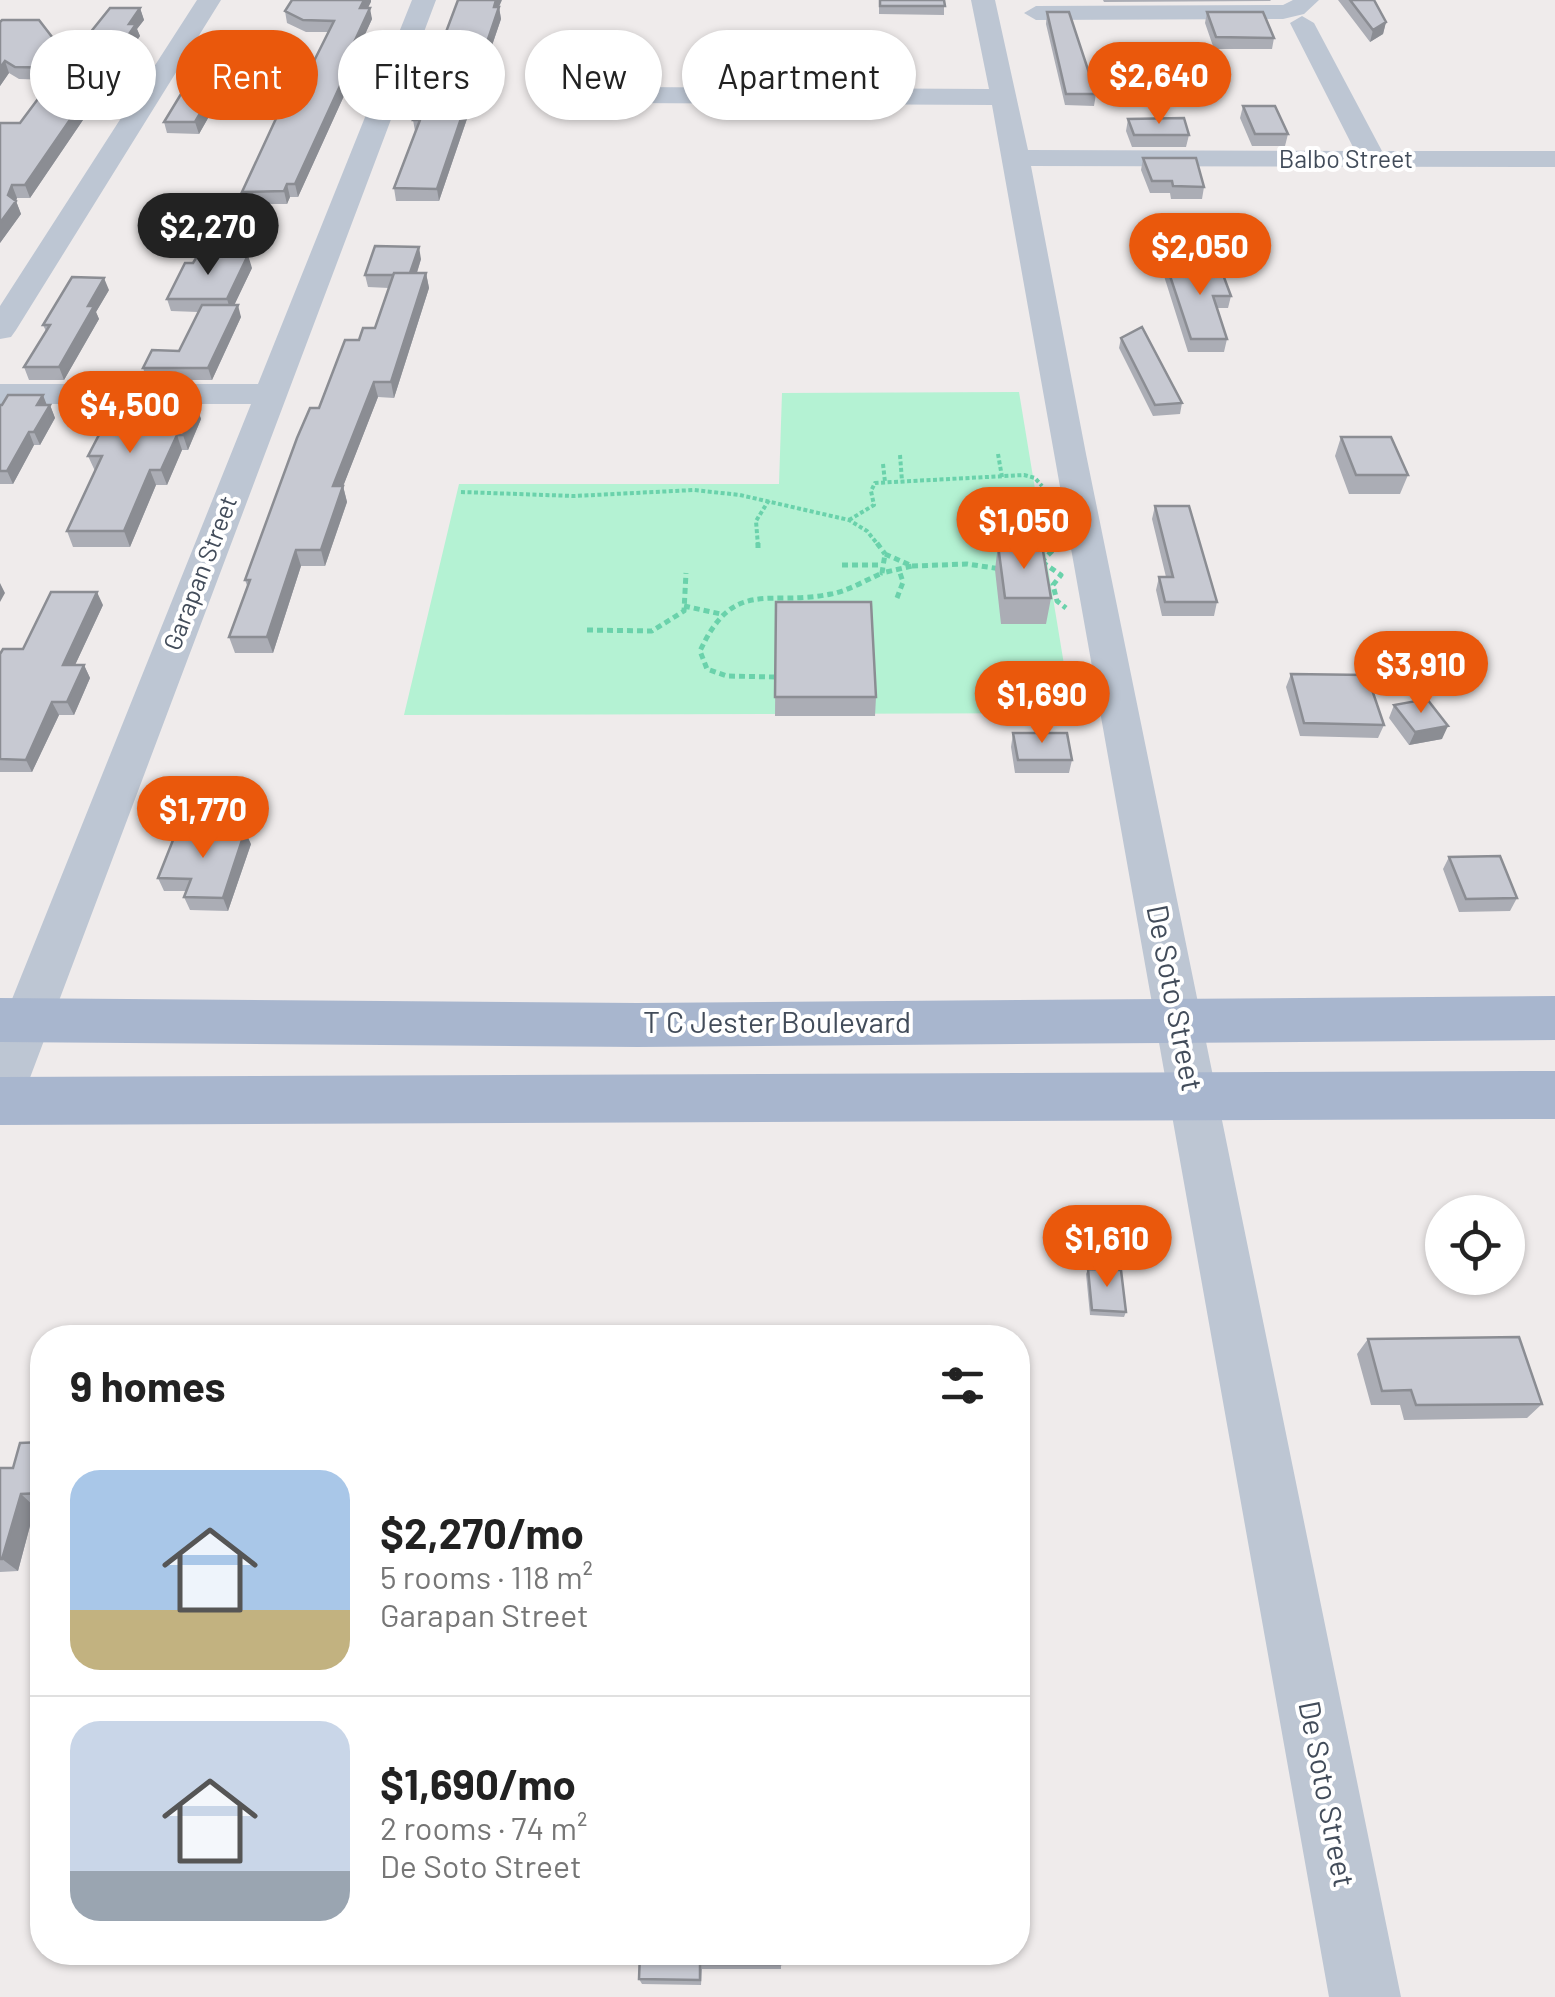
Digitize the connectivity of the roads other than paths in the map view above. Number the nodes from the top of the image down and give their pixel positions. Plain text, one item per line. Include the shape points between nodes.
1 (208, 0) edge
2 (424, 0) edge
3 (1010, 8) edge
4 (1304, 12) edge
5 (948, 72) dead end
6 (662, 94) edge
7 (991, 98) junction
8 (1016, 158) junction
9 (1372, 158) junction
10 (1555, 159) edge
11 (0, 330) edge
12 (0, 394) edge
13 (269, 394) junction
14 (1555, 1018) edge
15 (14, 1020) edge
16 (1176, 1020) junction
17 (638, 1024) junction
18 (0, 1092) edge
19 (1555, 1095) edge
20 (1193, 1096) junction
21 (628, 1100) junction
22 (0, 1101) edge
23 (1365, 1997) edge

1 - 11 street
2 - 13 street, Garapan Street
3 - 4 street
3 - 7 street, De Soto Street via 982,58
4 - 9 street
5 - 7 street via 952,81
6 - 7 street
7 - 8 street, De Soto Street
8 - 9 street, Balbo Street
8 - 16 street, De Soto Street
9 - 10 street, Balbo Street
12 - 13 street
13 - 15 street, Garapan Street
14 - 16 main road, T C Jester Boulevard
15 - 17 main road, T C Jester Boulevard
15 - 18 street, Garapan Street
16 - 17 main road, T C Jester Boulevard
16 - 20 street, De Soto Street
17 - 21 main road
19 - 20 main road
20 - 21 main road
20 - 23 street, De Soto Street
21 - 22 main road

